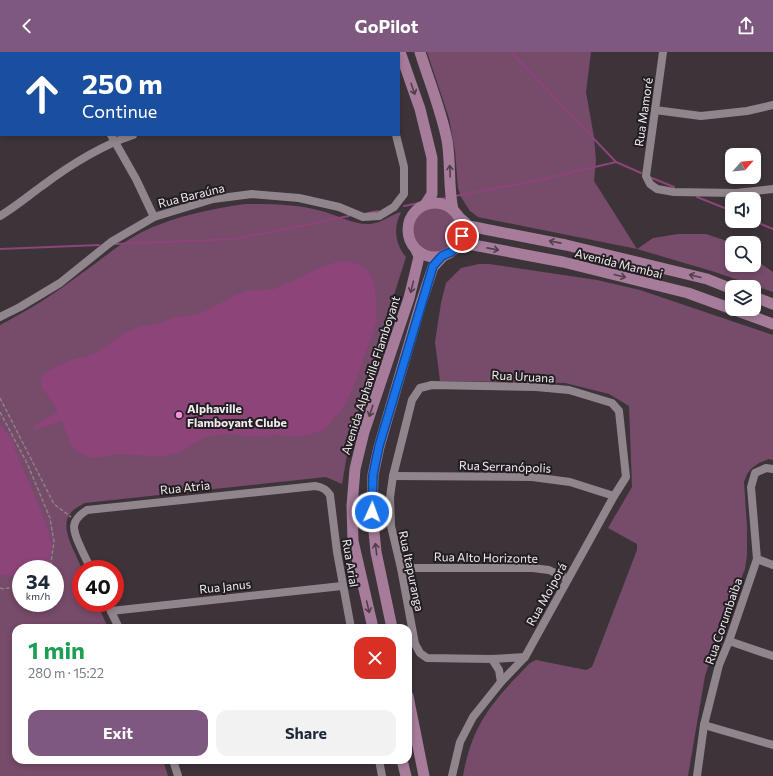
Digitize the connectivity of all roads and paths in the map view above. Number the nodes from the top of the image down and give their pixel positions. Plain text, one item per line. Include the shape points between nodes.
1 (400, 52) edge
2 (420, 52) edge
3 (663, 52) edge
4 (773, 106) edge
5 (655, 110) junction
6 (126, 136) edge
7 (396, 136) edge
8 (113, 138) edge
9 (773, 189) edge
10 (425, 205) junction
11 (456, 214) junction
12 (0, 216) edge
13 (154, 217) junction
14 (455, 248) junction
15 (416, 250) junction
16 (442, 256) junction
17 (725, 286) edge
18 (761, 300) edge
19 (773, 304) edge
20 (0, 317) edge
21 (773, 324) edge
22 (420, 388) joint
23 (0, 398) edge
24 (619, 411) joint
25 (0, 412) edge
26 (773, 469) edge
27 (393, 476) junction
28 (315, 486) joint
29 (614, 496) junction
30 (76, 520) junction
31 (757, 559) junction
32 (51, 560) edge
33 (87, 560) edge
34 (773, 564) edge
35 (401, 568) junction
36 (380, 574) junction
37 (361, 577) junction
38 (568, 579) junction
39 (342, 586) junction
40 (12, 587) edge
41 (0, 588) edge
42 (124, 610) edge
43 (111, 612) edge
44 (117, 624) edge
45 (350, 624) edge
46 (372, 624) edge
47 (391, 624) edge
48 (411, 624) edge
49 (412, 628) edge
50 (730, 641) junction
51 (773, 656) edge
52 (525, 657) junction
53 (492, 659) junction
54 (501, 682) junction
55 (412, 716) edge
56 (704, 725) junction
57 (773, 745) edge
58 (175, 764) edge
59 (380, 764) edge
60 (403, 764) edge
61 (178, 776) edge
62 (382, 776) edge
63 (406, 776) edge
64 (424, 776) edge
65 (452, 776) edge
66 (697, 776) edge

1 -> 10 street via 420,109 432,158 432,194
11 -> 2 street via 451,200 447,141
3 - 5 street, Rua Mamoré
4 - 5 street via 747,112 701,116
5 - 9 street, Rua Mamoré via 646,176 650,184 657,189 674,192 736,193
6 - 8 street
7 - 13 street, Rua Baraúna via 404,167 404,194 394,207 379,216 363,217 339,207 299,198 252,194 213,199
8 - 12 street
8 - 13 street
10 - 11 street via 445,205
10 - 15 street via 411,217 409,224 408,233
11 - 14 street via 462,226 462,236
17 -> 11 street, Avenida Mambai via 566,244 469,226
13 - 20 street, Rua Baraúna via 111,242 57,284 20,308
14 - 16 street
14 -> 21 street, Avenida Mambai via 468,244 563,262 688,293
15 - 16 street via 424,255
15 -> 37 street, Avenida Alphaville Flamboyant via 419,256 409,298 364,432 355,469 353,541
36 -> 16 street via 372,512 373,475 379,446 421,303 433,266
18 - 19 street
22 - 24 street, Rua Uruana via 432,385 569,390 612,403
22 - 27 street, Rua Itapuranga via 412,400
23 - 30 path via 54,504
24 - 29 street, Rua Moiporá via 626,477
25 - 32 path via 50,518 54,542
26 - 31 street, Rua Corumbaiba via 766,468 755,473 751,487
27 - 29 street, Rua Serranópolis via 532,477 570,482
27 - 35 street, Rua Itapuranga via 390,526
28 - 30 street, Rua Atria via 87,510
28 - 39 street, Rua Arial via 328,491 330,495
29 - 38 street, Rua Moiporá
30 - 33 street via 74,534
31 - 34 street
31 - 50 street, Rua Corumbaiba
35 - 38 street, Rua Alto Horizonte via 532,568 549,570
35 - 48 street, Rua Itapuranga
36 - 37 street
36 - 47 street
37 -> 46 street, Avenida Alphaville Flamboyant
38 - 52 street, Rua Moiporá
39 - 42 street, Rua Janus
39 - 45 street, Rua Arial
40 - 41 path
43 - 44 street
49 - 53 street, Rua Itapuranga via 415,644 420,653 427,658
50 - 51 street
50 - 56 street, Rua Corumbaiba via 719,665
52 - 53 street
52 - 54 street, Rua Moiporá
53 - 54 street via 499,670
54 - 65 street, Rua Moiporá via 472,717 460,742
55 - 64 street
56 - 57 street
56 - 66 street, Rua Corumbaiba
58 - 61 street
59 - 62 street
60 - 63 street

